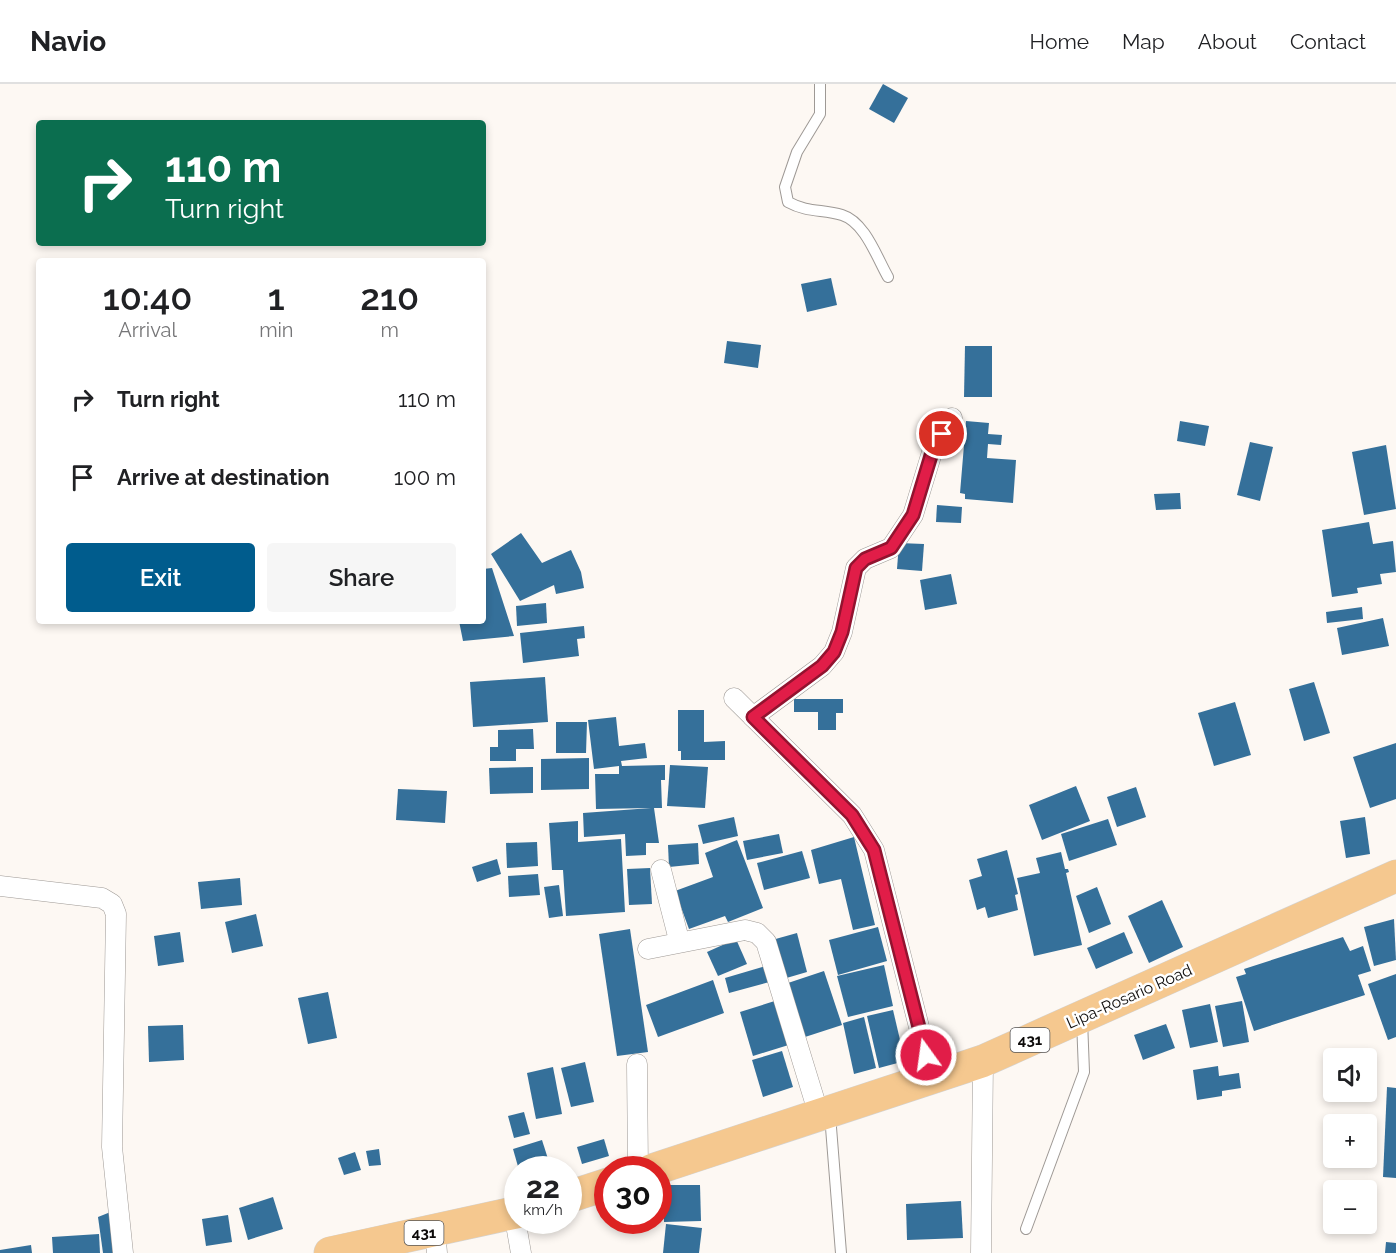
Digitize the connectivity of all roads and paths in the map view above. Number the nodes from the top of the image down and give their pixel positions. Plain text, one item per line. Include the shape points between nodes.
1 (820, 84) edge
2 (888, 277) dead end
3 (952, 418) dead end
4 (734, 698) dead end
5 (753, 717) junction
6 (661, 870) dead end
7 (1396, 876) edge
8 (0, 886) edge
9 (679, 940) junction
10 (648, 949) dead end
11 (1082, 1017) junction
12 (983, 1061) junction
13 (637, 1064) dead end
14 (932, 1078) junction
15 (824, 1113) junction
16 (638, 1156) edge
17 (672, 1163) edge
18 (504, 1217) edge
19 (1026, 1229) dead end
20 (519, 1234) edge
21 (436, 1241) edge
22 (123, 1253) edge
23 (330, 1253) edge
24 (521, 1253) edge
25 (841, 1253) edge
26 (981, 1253) edge

1 - 2 lane via 820,114 797,152 785,186 788,202 803,210 843,215 859,226
3 - 5 street via 933,449 913,515 891,548 865,559 856,568 834,652 822,666
4 - 5 street
5 - 14 street via 852,815 874,850
6 - 9 street
7 - 11 main road, Lipa-Rosario Road / 431
8 - 22 street via 102,898 112,904 116,914 112,1147
9 - 10 street
9 - 15 street via 745,930 757,933 766,942
11 - 12 main road, Lipa-Rosario Road / 431
11 - 19 lane via 1084,1072
12 - 14 main road, Lipa-Rosario Road / 431
12 - 26 street
13 - 16 street
14 - 15 main road, Lipa-Rosario Road / 431
15 - 17 main road, Lipa-Rosario Road / 431
15 - 25 lane
18 - 21 main road, 431
20 - 24 street
21 - 23 main road, 431

